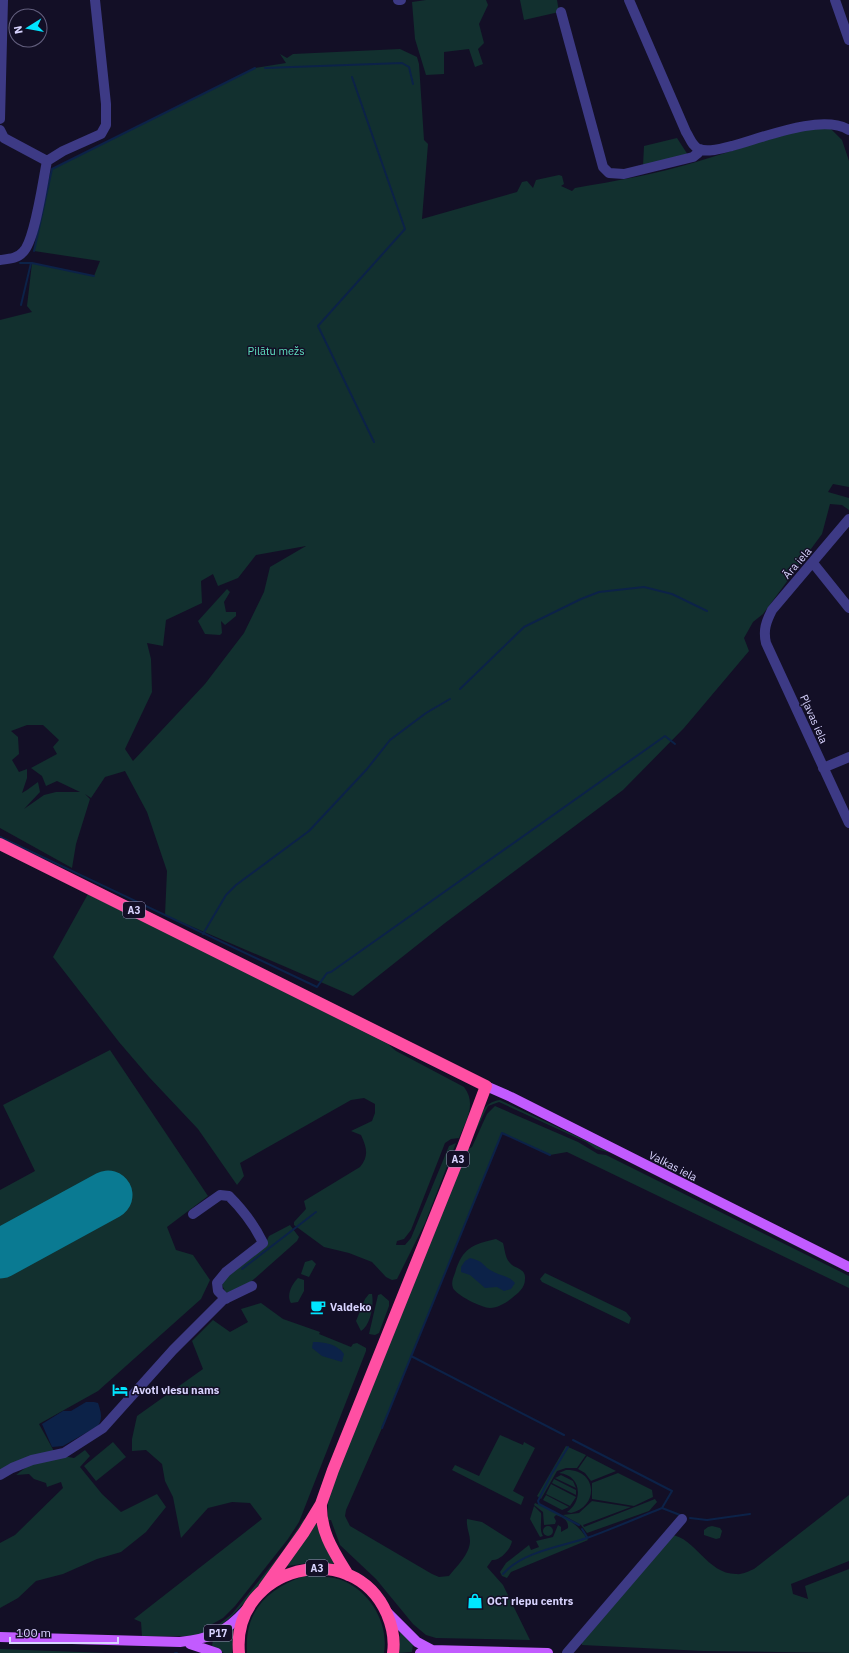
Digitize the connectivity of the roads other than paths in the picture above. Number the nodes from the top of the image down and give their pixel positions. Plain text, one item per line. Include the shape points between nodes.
1 (3, 0) edge
2 (95, 0) edge
3 (398, 0) edge
4 (401, 0) edge
5 (629, 0) edge
6 (835, 0) edge
7 (561, 12) dead end
8 (849, 40) edge
9 (0, 120) edge
10 (0, 130) edge
11 (849, 130) edge
12 (700, 149) junction
13 (47, 161) junction
14 (0, 260) edge
15 (849, 519) edge
16 (813, 563) junction
17 (849, 608) edge
18 (765, 624) joint
19 (849, 757) edge
20 (823, 768) junction
21 (849, 823) edge
22 (0, 844) edge
23 (486, 1086) junction
24 (193, 1214) dead end
25 (849, 1267) edge
26 (252, 1286) dead end
27 (226, 1299) junction
28 (0, 1475) edge
29 (321, 1504) junction
30 (682, 1519) dead end
31 (348, 1575) junction
32 (264, 1588) junction
33 (249, 1608) junction
34 (385, 1609) junction
35 (0, 1637) edge
36 (180, 1642) junction
37 (432, 1650) junction
38 (217, 1653) edge
39 (239, 1653) edge
40 (393, 1653) edge
41 (420, 1653) edge
42 (548, 1653) edge
43 (567, 1653) edge

1 - 9 street
2 - 13 street via 106,125 101,134
3 - 4 street
5 - 12 street via 686,132 694,146
6 - 8 street
7 - 12 street via 603,167 609,173 624,174 692,157
10 - 13 street via 4,138
11 - 12 street via 834,124 818,124 724,148
13 - 14 street via 30,239 24,252 12,259
15 - 16 street, Āra iela
16 - 17 street
16 - 18 street, Āra iela via 772,610
18 - 20 street, Pļavas iela via 766,643
19 - 20 street
20 - 21 street, Pļavas iela
22 - 23 highway, A3
23 - 25 main road, Valkas iela
23 - 29 highway, A3
24 - 27 street via 220,1195 229,1196 246,1212 263,1243 226,1272 217,1283 218,1291
26 - 27 street
27 - 28 street via 173,1350 103,1428 64,1453 32,1460
29 - 31 highway, A3 via 325,1533
29 - 32 highway, A3
30 - 43 street
31 - 32 highway, A3 via 329,1569 304,1569 280,1577
31 - 34 highway, A3 via 365,1586
32 - 33 highway, A3
33 - 36 main road, P17 via 217,1634 200,1640
33 - 39 highway, A3 via 241,1628
34 - 37 main road via 417,1642
34 - 40 highway, A3 via 393,1635
35 - 36 main road, P17
36 - 38 main road, P17
37 - 41 main road
37 - 42 main road

